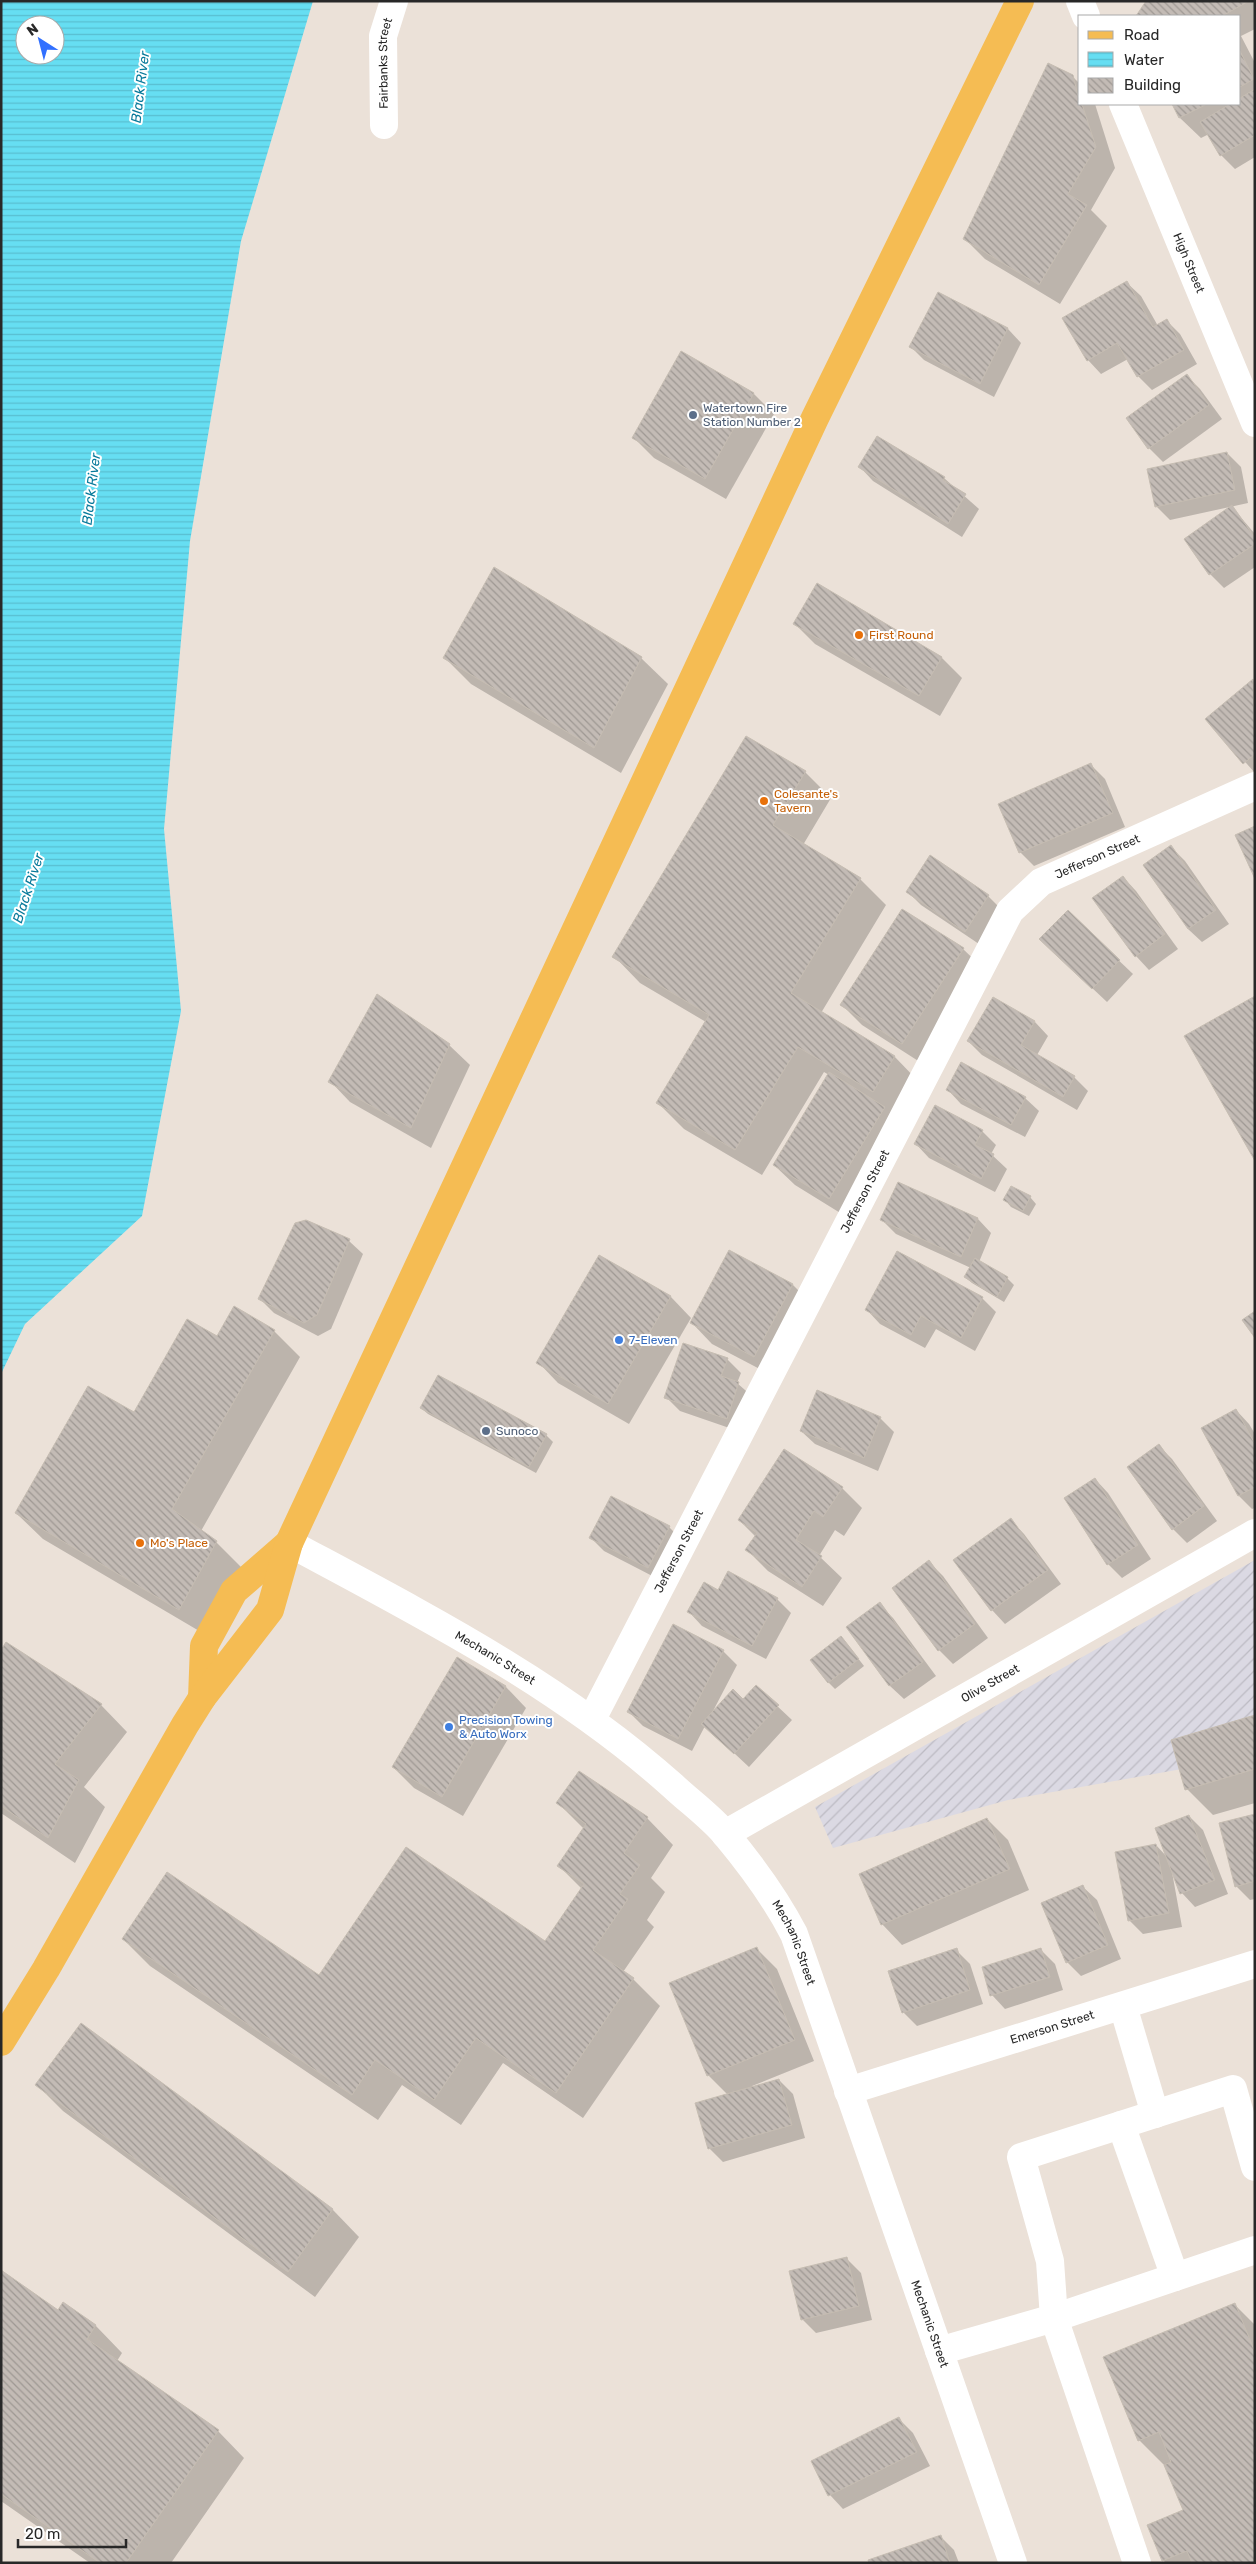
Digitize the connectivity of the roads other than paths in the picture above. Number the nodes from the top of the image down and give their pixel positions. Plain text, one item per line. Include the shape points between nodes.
1 (394, 1) edge
2 (1020, 1) edge
3 (1080, 1) edge
4 (1086, 15) edge
5 (1122, 105) edge
6 (384, 125) dead end
7 (1247, 384) edge
8 (1255, 423) edge
9 (1255, 786) edge
10 (1255, 1533) edge
11 (289, 1542) junction
12 (202, 1698) junction
13 (592, 1719) junction
14 (725, 1834) junction
15 (1255, 1964) edge
16 (1123, 2006) junction
17 (1, 2042) edge
18 (848, 2091) junction
19 (1155, 2114) junction
20 (1121, 2125) junction
21 (1255, 2167) edge
22 (1255, 2250) edge
23 (1175, 2276) junction
24 (1054, 2318) junction
25 (939, 2351) junction
26 (1013, 2563) edge
27 (1137, 2563) edge

1 - 6 street, Fairbanks Street via 383,36
2 - 11 main road via 815,418
3 - 4 street
5 - 7 street, High Street
7 - 8 street, High Street
9 - 13 street, Jefferson Street via 1041,882 1010,911
10 - 14 street, Olive Street
11 - 12 main road via 270,1610
11 - 12 main road via 234,1591 204,1646
11 - 13 street, Mechanic Street via 486,1650
12 - 17 main road
13 - 14 street, Mechanic Street
14 - 18 street, Mechanic Street via 781,1910 794,1934
15 - 16 street, Emerson Street
16 - 18 street, Emerson Street
16 - 19 street
18 - 25 street, Mechanic Street
19 - 20 street
19 - 21 street via 1233,2089
20 - 23 street
20 - 24 street via 1021,2157 1050,2261
22 - 23 street
23 - 24 street
24 - 25 street
24 - 27 street
25 - 26 street, Mechanic Street

